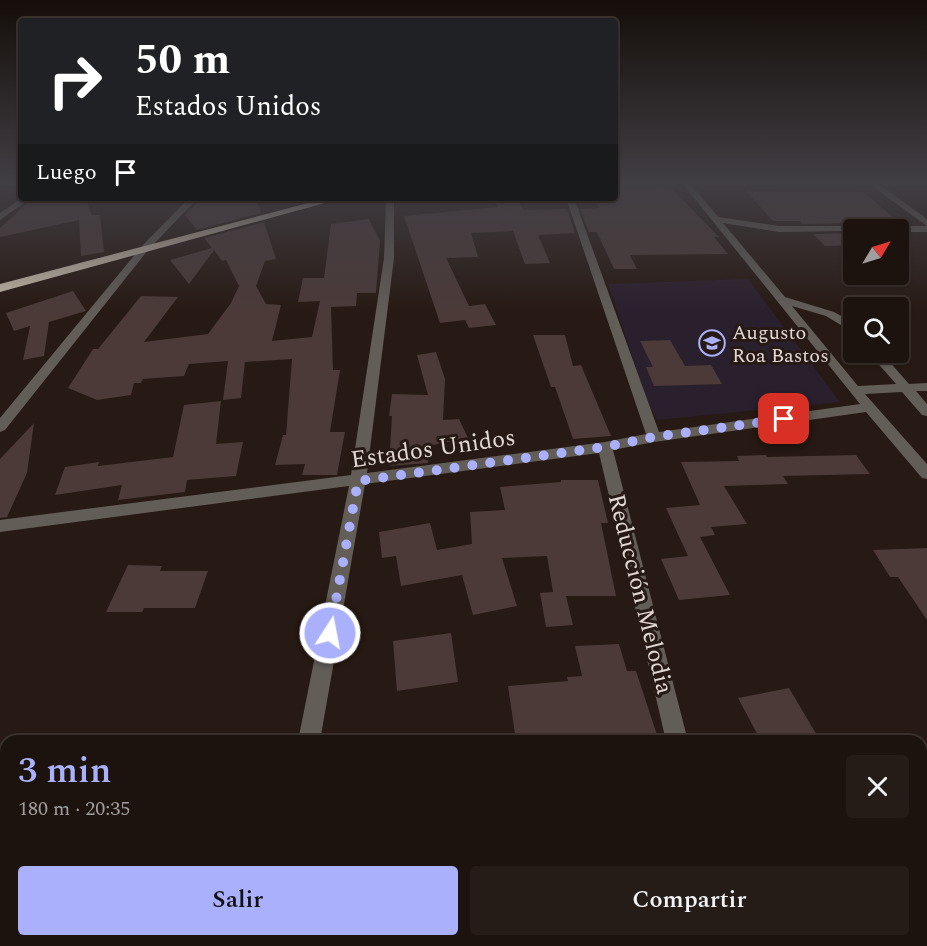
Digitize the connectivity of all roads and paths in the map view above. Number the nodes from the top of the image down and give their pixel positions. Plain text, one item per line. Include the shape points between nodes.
1 (165, 227) edge
2 (225, 227) edge
3 (390, 227) edge
4 (580, 227) edge
5 (724, 227) edge
6 (768, 227) edge
7 (927, 229) edge
8 (145, 248) junction
9 (0, 281) edge
10 (0, 288) edge
11 (783, 300) junction
12 (843, 321) edge
13 (883, 363) edge
14 (927, 387) edge
15 (905, 388) junction
16 (855, 390) junction
17 (870, 407) junction
18 (927, 412) edge
19 (0, 427) edge
20 (654, 437) junction
21 (605, 447) junction
22 (927, 474) edge
23 (358, 481) junction
24 (0, 526) edge
25 (310, 735) edge
26 (676, 735) edge

1 - 8 street
2 - 8 highway
3 - 23 street via 389,258
4 - 20 street
5 - 11 street
6 - 7 street
8 - 9 highway
8 - 10 highway
8 - 19 street
11 - 12 street
11 - 16 street
13 - 15 street
14 - 15 street
15 - 16 street
15 - 18 street
16 - 17 street
17 - 20 street, Estados Unidos
17 - 22 street
20 - 21 street, Estados Unidos
21 - 23 street, Estados Unidos
21 - 26 street, Reducción Melodia
23 - 24 street, Estados Unidos
23 - 25 street

